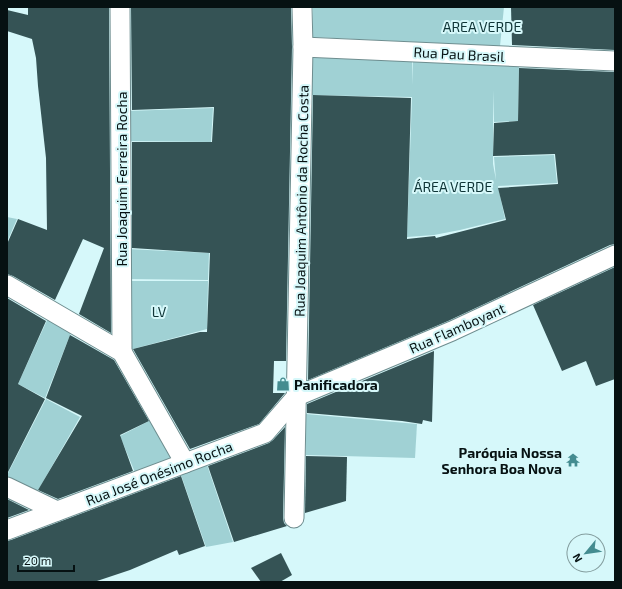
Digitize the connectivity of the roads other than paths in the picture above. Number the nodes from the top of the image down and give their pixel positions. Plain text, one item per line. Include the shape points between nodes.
1 (120, 7) edge
2 (302, 7) edge
3 (304, 47) junction
4 (615, 61) edge
5 (615, 255) edge
6 (7, 285) edge
7 (122, 352) junction
8 (297, 396) junction
9 (185, 463) junction
10 (7, 487) edge
11 (57, 511) junction
12 (294, 518) dead end
13 (7, 530) edge

1 - 7 street, Rua Joaquim Ferreira Rocha
2 - 3 street, Rua Joaquim Antônio da Rocha Costa
3 - 4 street, Rua Pau Brasil
3 - 8 street, Rua Joaquim Antônio da Rocha Costa
5 - 8 street, Rua Flamboyant via 452,331
6 - 7 street
7 - 9 street
8 - 9 street, Rua José Onésimo Rocha via 265,433
8 - 12 street, Rua Joaquim Antônio da Rocha Costa
9 - 11 street, Rua José Onésimo Rocha
10 - 11 street
11 - 13 street, Rua José Onésimo Rocha

